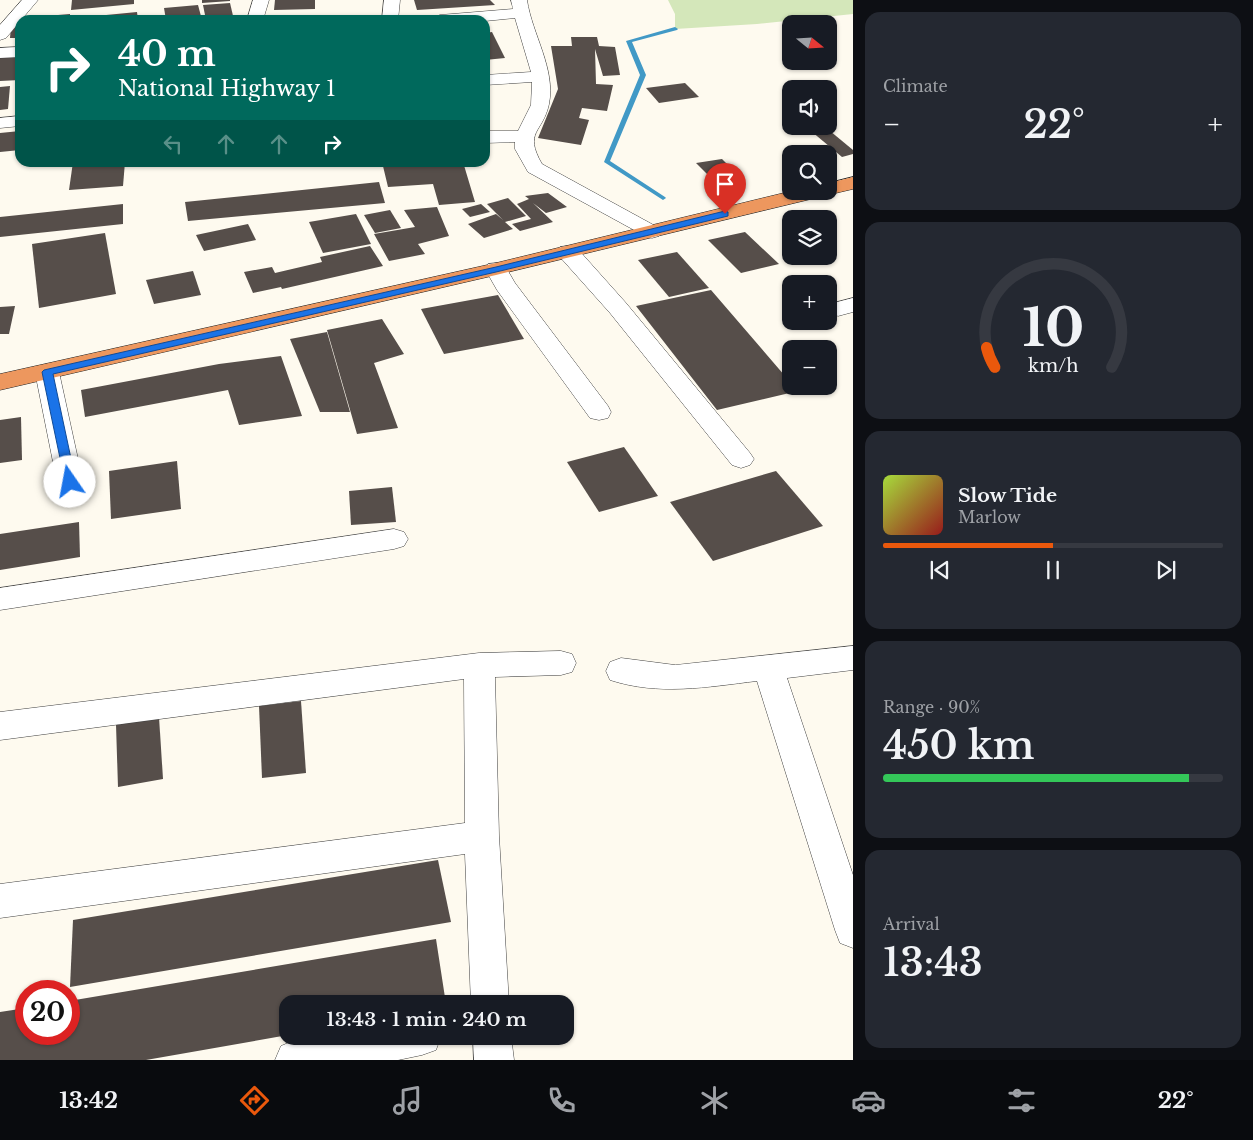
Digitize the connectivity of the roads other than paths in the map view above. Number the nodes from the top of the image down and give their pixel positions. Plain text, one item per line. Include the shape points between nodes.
1 (30, 0) edge
2 (260, 0) edge
3 (392, 0) edge
4 (520, 6) edge
5 (17, 15) edge
6 (256, 15) edge
7 (390, 15) edge
8 (469, 15) edge
9 (15, 18) edge
10 (0, 35) edge
11 (15, 52) edge
12 (0, 53) edge
13 (541, 76) junction
14 (490, 80) edge
15 (15, 122) edge
16 (0, 123) edge
17 (490, 138) edge
18 (524, 142) junction
19 (490, 145) edge
20 (853, 183) edge
21 (837, 186) edge
22 (782, 200) edge
23 (652, 232) junction
24 (568, 252) junction
25 (496, 269) junction
26 (47, 372) junction
27 (0, 382) edge
28 (599, 412) dead end
29 (741, 459) dead end
30 (70, 482) dead end
31 (394, 540) dead end
32 (0, 600) edge
33 (853, 658) edge
34 (561, 663) dead end
35 (480, 665) junction
36 (768, 667) junction
37 (620, 671) dead end
38 (0, 726) edge
39 (482, 836) junction
40 (0, 901) edge
41 (853, 930) edge
42 (490, 995) edge
43 (374, 1045) edge
44 (493, 1045) edge
45 (295, 1060) edge
46 (494, 1060) edge

1 - 5 street
2 - 6 street
3 - 7 street
4 - 8 street
4 - 13 street
9 - 10 street
11 - 12 street
13 - 14 street
13 - 18 street via 540,105
15 - 16 street
17 - 18 street
18 - 19 street
18 - 23 street via 535,168
20 - 21 highway
22 - 23 highway
23 - 24 highway
24 - 25 highway
24 - 29 street
25 - 26 highway
25 - 28 street
26 - 27 highway
26 - 30 street
31 - 32 street
33 - 36 street
34 - 35 street
35 - 38 street
35 - 39 street
36 - 37 street via 676,678
36 - 41 street
39 - 40 street
39 - 42 street
43 - 45 street
44 - 46 street

